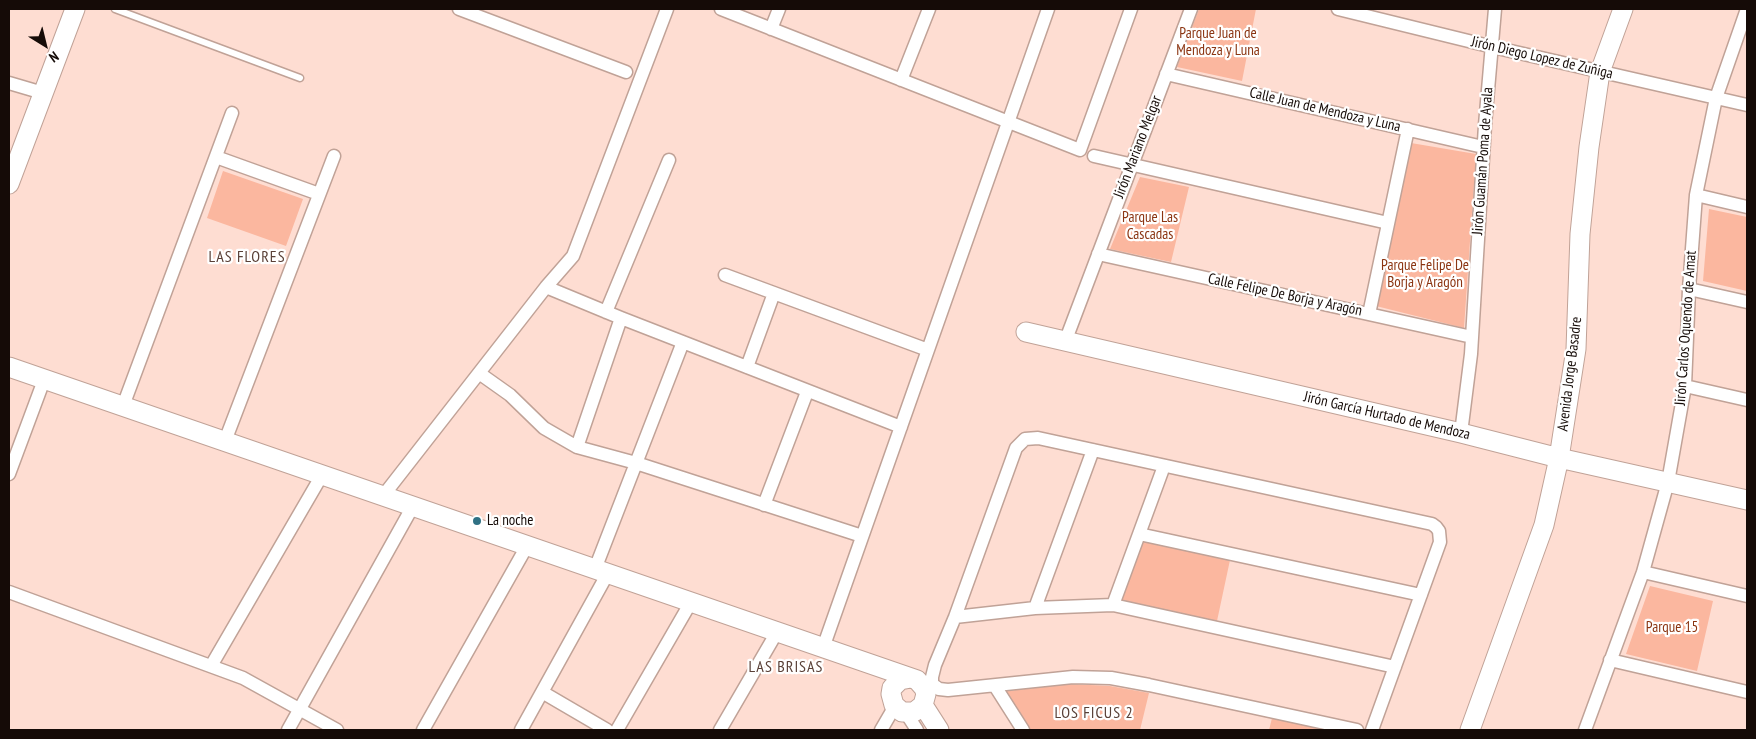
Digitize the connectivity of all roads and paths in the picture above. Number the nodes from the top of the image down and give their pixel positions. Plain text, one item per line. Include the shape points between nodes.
1 (74, 9) edge
2 (115, 9) edge
3 (459, 9) edge
4 (667, 9) edge
5 (721, 9) edge
6 (779, 9) edge
7 (929, 9) edge
8 (1048, 9) edge
9 (1131, 9) edge
10 (1191, 9) edge
11 (1338, 9) edge
12 (1495, 9) edge
13 (1623, 9) edge
14 (1747, 9) edge
15 (771, 28) junction
16 (1492, 47) junction
17 (626, 72) dead end
18 (1600, 72) junction
19 (1166, 74) junction
20 (300, 78) dead end
21 (901, 80) junction
22 (9, 83) edge
23 (43, 93) junction
24 (1716, 98) junction
25 (1747, 105) edge
26 (232, 113) dead end
27 (1008, 122) junction
28 (1408, 129) junction
29 (1483, 146) junction
30 (334, 156) dead end
31 (1094, 156) dead end
32 (216, 157) junction
33 (669, 160) dead end
34 (1132, 164) junction
35 (9, 184) edge
36 (319, 194) junction
37 (1696, 195) junction
38 (1747, 206) edge
39 (1388, 223) junction
40 (1098, 254) junction
41 (724, 276) dead end
42 (546, 288) junction
43 (1689, 289) junction
44 (774, 294) junction
45 (1747, 302) edge
46 (606, 312) junction
47 (1369, 314) junction
48 (621, 318) junction
49 (1026, 332) dead end
50 (1472, 336) junction
51 (683, 342) junction
52 (1065, 342) junction
53 (928, 350) junction
54 (9, 367) edge
55 (747, 367) junction
56 (480, 373) junction
57 (44, 380) junction
58 (1685, 386) junction
59 (807, 392) junction
60 (1747, 400) edge
61 (123, 406) junction
62 (900, 428) junction
63 (1461, 433) junction
64 (224, 442) junction
65 (577, 446) junction
66 (1093, 450) junction
67 (1559, 458) junction
68 (636, 463) junction
69 (1164, 466) junction
70 (9, 474) edge
71 (322, 475) junction
72 (1668, 482) junction
73 (383, 496) junction
74 (1747, 500) edge
75 (764, 505) junction
76 (413, 506) junction
77 (1139, 534) junction
78 (862, 536) junction
79 (527, 546) junction
80 (601, 571) junction
81 (1643, 572) junction
82 (9, 592) edge
83 (1421, 596) junction
84 (1747, 596) edge
85 (691, 602) junction
86 (1113, 605) junction
87 (1035, 608) junction
88 (955, 617) junction
89 (777, 632) junction
90 (823, 648) junction
91 (1610, 660) junction
92 (211, 666) junction
93 (1395, 666) junction
94 (995, 686) junction
95 (542, 692) junction
96 (1747, 692) edge
97 (912, 695) junction
98 (300, 710) junction
99 (288, 730) edge
100 (337, 730) edge
101 (423, 730) edge
102 (521, 730) edge
103 (607, 730) edge
104 (617, 730) edge
105 (720, 730) edge
106 (881, 730) edge
107 (917, 730) edge
108 (939, 730) edge
109 (1023, 730) edge
110 (1357, 730) edge
111 (1372, 730) edge
112 (1470, 730) edge
113 (1585, 730) edge

1 - 23 street
2 - 20 lane
3 - 17 street
4 - 42 street via 577,249
5 - 15 street
6 - 15 street
7 - 21 street
8 - 27 street
9 - 27 street via 1080,150
10 - 19 street, Jirón Mariano Melgar
11 - 16 street, Jirón Diego Lopez de Zuñiga
12 - 16 street, Jirón Guamán Poma de Ayala
13 - 18 street, Avenida Jorge Basadre
14 - 24 street, Jirón Carlos Oquendo de Amat
15 - 21 street
16 - 18 street, Jirón Diego Lopez de Zuñiga
16 - 29 street, Jirón Guamán Poma de Ayala
18 - 24 street, Jirón Diego Lopez de Zuñiga
18 - 67 street, Avenida Jorge Basadre via 1580,234 1576,349
19 - 28 street, Calle Juan de Mendoza y Luna
19 - 34 street, Jirón Mariano Melgar
21 - 27 street
22 - 23 street
23 - 35 street
24 - 25 street, Jirón Diego Lopez de Zuñiga
24 - 37 street, Jirón Carlos Oquendo de Amat
26 - 32 street
27 - 53 street
28 - 29 street, Calle Juan de Mendoza y Luna
28 - 39 street
29 - 50 street, Jirón Guamán Poma de Ayala
30 - 36 street
31 - 34 street
32 - 36 street
32 - 61 street
33 - 46 street
34 - 39 street
34 - 40 street, Jirón Mariano Melgar
36 - 64 street
37 - 38 street
37 - 43 street, Jirón Carlos Oquendo de Amat
39 - 47 street
40 - 47 street, Calle Felipe De Borja y Aragón
40 - 52 street, Jirón Mariano Melgar
41 - 44 street
42 - 46 street
42 - 56 street
43 - 45 street
43 - 58 street, Jirón Carlos Oquendo de Amat
44 - 53 street
44 - 55 street
46 - 48 street
47 - 50 street, Calle Felipe De Borja y Aragón
48 - 51 street
48 - 65 street
49 - 52 street, Jirón García Hurtado de Mendoza
50 - 63 street, Jirón Guamán Poma de Ayala
51 - 55 street
51 - 68 street
52 - 63 street, Jirón García Hurtado de Mendoza
53 - 62 street
54 - 57 street
55 - 59 street
56 - 65 street via 510,395 544,428
56 - 73 street
57 - 61 street
57 - 70 street
58 - 60 street
58 - 72 street, Jirón Carlos Oquendo de Amat
59 - 62 street
59 - 75 street
61 - 64 street
62 - 78 street
63 - 67 street, Jirón García Hurtado de Mendoza
64 - 71 street
65 - 68 street
66 - 69 street
66 - 87 street
66 - 88 street via 1038,438 1025,439 1020,443
67 - 72 street, Jirón García Hurtado de Mendoza
67 - 112 street, Avenida Jorge Basadre via 1544,525
68 - 75 street
68 - 80 street
69 - 77 street
69 - 83 street via 1432,524 1439,531 1440,542
71 - 73 street
71 - 92 street
72 - 74 street, Jirón García Hurtado de Mendoza
72 - 81 street, Jirón Carlos Oquendo de Amat
73 - 76 street
75 - 78 street
76 - 79 street
76 - 98 street
77 - 83 street
77 - 86 street
78 - 90 street
79 - 80 street
79 - 101 street
80 - 85 street
80 - 95 street
81 - 84 street
81 - 91 street, Jirón Carlos Oquendo de Amat
82 - 92 street
83 - 93 street
85 - 89 street
85 - 104 street
86 - 87 street
86 - 93 street
87 - 88 street
88 - 97 street via 932,677
89 - 90 street
89 - 105 street
90 - 97 street via 875,666
91 - 96 street
91 - 113 street, Jirón Carlos Oquendo de Amat
92 - 98 street via 243,678
93 - 111 street
94 - 97 street via 939,689
94 - 109 street
94 - 110 street via 1073,677 1111,678
95 - 102 street
95 - 103 street
97 - 106 street
97 - 107 street
97 - 108 street
98 - 99 street
98 - 100 street

